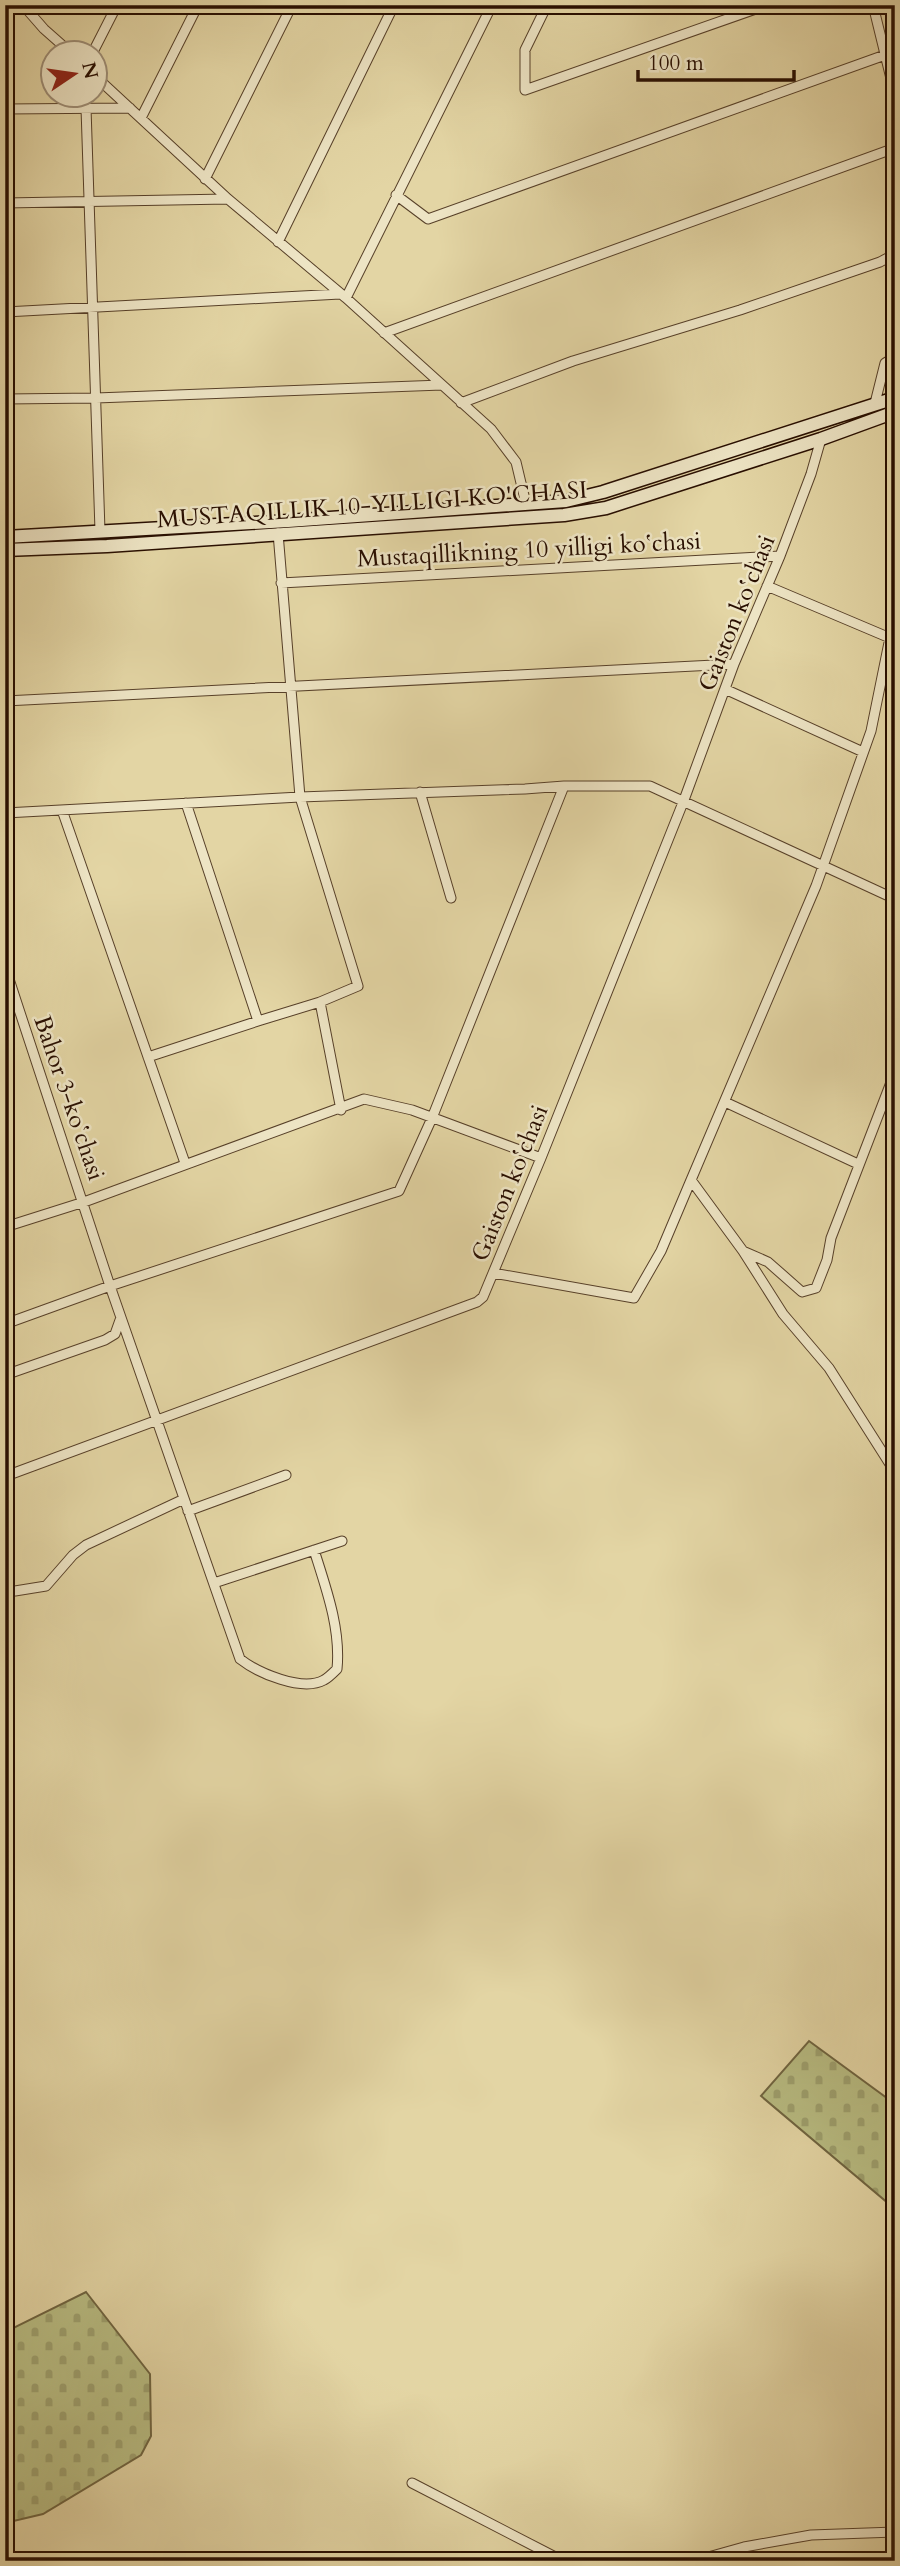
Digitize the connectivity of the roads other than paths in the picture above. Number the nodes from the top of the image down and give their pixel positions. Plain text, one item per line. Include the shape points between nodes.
1 (23, 5) edge
2 (117, 5) edge
3 (198, 5) edge
4 (292, 5) edge
5 (394, 5) edge
6 (492, 5) edge
7 (547, 5) edge
8 (767, 5) edge
9 (873, 5) edge
10 (54, 38) edge
11 (100, 38) edge
12 (885, 55) junction
13 (108, 88) edge
14 (895, 95) edge
15 (86, 108) joint
16 (108, 108) edge
17 (130, 108) junction
18 (5, 109) edge
19 (141, 118) junction
20 (895, 148) edge
21 (205, 179) junction
22 (396, 195) junction
23 (228, 199) junction
24 (89, 201) junction
25 (5, 203) edge
26 (278, 242) junction
27 (895, 254) edge
28 (343, 296) junction
29 (93, 309) junction
30 (5, 312) edge
31 (384, 333) junction
32 (895, 357) edge
33 (442, 385) junction
34 (96, 398) junction
35 (895, 398) edge
36 (5, 399) edge
37 (461, 402) junction
38 (875, 403) junction
39 (895, 412) edge
40 (821, 439) junction
41 (526, 504) junction
42 (100, 531) junction
43 (278, 533) junction
44 (5, 537) edge
45 (5, 550) edge
46 (780, 556) junction
47 (281, 583) junction
48 (767, 586) junction
49 (895, 613) edge
50 (890, 638) junction
51 (890, 661) edge
52 (734, 664) junction
53 (289, 688) junction
54 (727, 690) junction
55 (5, 701) edge
56 (863, 752) junction
57 (564, 786) junction
58 (420, 792) junction
59 (300, 797) junction
60 (684, 800) junction
61 (187, 803) junction
62 (62, 810) junction
63 (5, 813) edge
64 (824, 865) junction
65 (451, 898) dead end
66 (895, 900) edge
67 (5, 967) edge
68 (320, 1002) junction
69 (258, 1021) junction
70 (148, 1057) junction
71 (895, 1072) edge
72 (724, 1102) junction
73 (341, 1110) junction
74 (432, 1118) junction
75 (541, 1158) junction
76 (185, 1163) junction
77 (858, 1164) junction
78 (691, 1180) junction
79 (84, 1202) junction
80 (5, 1227) edge
81 (743, 1251) junction
82 (493, 1273) junction
83 (110, 1286) junction
84 (121, 1318) junction
85 (5, 1324) edge
86 (5, 1375) edge
87 (157, 1422) junction
88 (895, 1472) edge
89 (286, 1475) dead end
90 (6, 1476) edge
91 (184, 1499) junction
92 (188, 1511) junction
93 (342, 1541) dead end
94 (314, 1550) junction
95 (214, 1583) junction
96 (15, 1591) dead end
97 (412, 2483) dead end
98 (895, 2532) edge
99 (563, 2561) edge
100 (694, 2561) edge

1 - 10 street
2 - 11 street
3 - 19 street
4 - 21 street
5 - 26 street
6 - 22 street
7 - 8 street via 525,50 525,90
9 - 12 street
12 - 14 street
12 - 22 street via 428,219
13 - 17 street
15 - 18 street
15 - 24 street
16 - 17 street
17 - 19 street
19 - 21 street
20 - 31 street
21 - 23 street
22 - 28 street
23 - 24 street
23 - 26 street
24 - 25 street
24 - 29 street
26 - 28 street
27 - 37 street
28 - 29 street
28 - 31 street
29 - 30 street
29 - 34 street
31 - 33 street
32 - 38 street via 885,363
33 - 34 street
33 - 37 street
34 - 36 street
34 - 42 street
35 - 38 main road, MUSTAQILLIK 10-YILLIGI KO'CHASI
37 - 41 street via 491,429 516,462
38 - 41 main road, MUSTAQILLIK 10-YILLIGI KO'CHASI via 603,492
39 - 40 main road, MUSTAQILLIK 10-YILLIGI KO'CHASI
40 - 43 main road, MUSTAQILLIK 10-YILLIGI KO'CHASI via 575,514
40 - 46 street, Gaiston koʻchasi
41 - 42 main road, MUSTAQILLIK 10-YILLIGI KO'CHASI
42 - 44 main road, MUSTAQILLIK 10-YILLIGI KO'CHASI
43 - 45 main road, MUSTAQILLIK 10-YILLIGI KO'CHASI
43 - 47 street
46 - 47 street, Mustaqillikning 10 yilligi koʻchasi
46 - 48 street, Gaiston koʻchasi
47 - 53 street
48 - 50 street
48 - 52 street, Gaiston koʻchasi
49 - 50 street
50 - 51 street
51 - 56 street
52 - 53 street
52 - 54 street, Gaiston koʻchasi
53 - 55 street
53 - 59 street
54 - 56 street
54 - 60 street, Gaiston koʻchasi
56 - 64 street
57 - 58 street
57 - 60 street via 650,786
57 - 74 street
58 - 59 street
58 - 65 street
59 - 61 street
59 - 68 street via 358,986
60 - 64 street
60 - 75 street, Gaiston koʻchasi
61 - 62 street
61 - 69 street
62 - 63 street
62 - 70 street
64 - 66 street
64 - 72 street
67 - 79 street, Bahor 3-koʻchasi
68 - 69 street
68 - 73 street
69 - 70 street
70 - 76 street
71 - 77 street
72 - 77 street
72 - 78 street
73 - 74 street via 364,1100
73 - 76 street
74 - 75 street
74 - 83 street via 399,1191
75 - 82 street, Gaiston koʻchasi
76 - 79 street
77 - 81 street via 816,1287 802,1292 768,1262
78 - 81 street
78 - 82 street via 661,1251 634,1298
79 - 80 street
79 - 83 street, Bahor 3-koʻchasi
81 - 88 street via 783,1314 829,1367
82 - 87 street, Gaiston koʻchasi via 477,1302
83 - 84 street, Bahor 3-koʻchasi
83 - 85 street
84 - 86 street via 115,1334 105,1340
84 - 87 street, Bahor 3-koʻchasi
87 - 90 street, Gaiston koʻchasi
87 - 91 street, Bahor 3-koʻchasi
89 - 92 street
91 - 92 street, Bahor 3-koʻchasi
91 - 96 street via 86,1545 52,1583
92 - 95 street, Bahor 3-koʻchasi
93 - 94 street
94 - 95 street
94 - 95 street, Bahor 3-koʻchasi via 329,1599 338,1654 337,1670 324,1681 284,1680 240,1659
97 - 99 street
98 - 100 street via 811,2535

